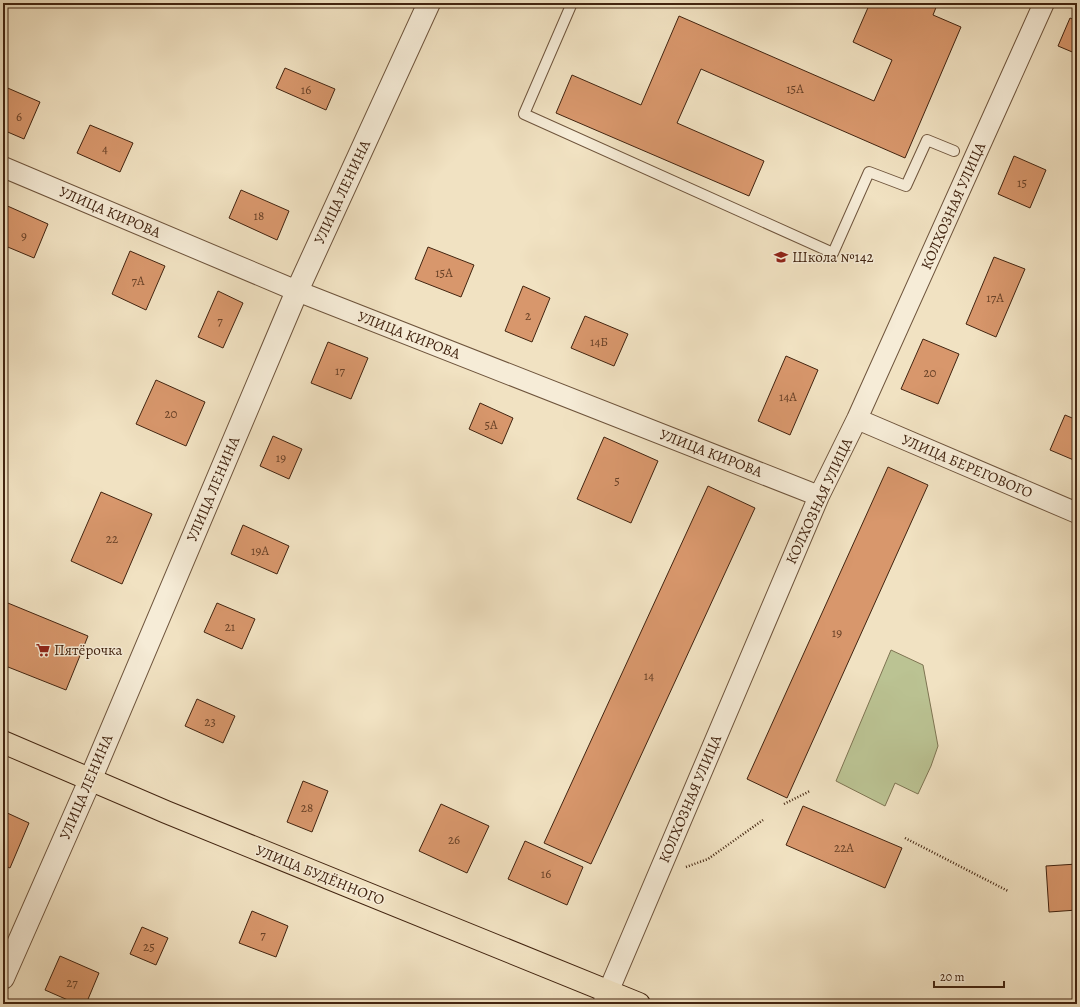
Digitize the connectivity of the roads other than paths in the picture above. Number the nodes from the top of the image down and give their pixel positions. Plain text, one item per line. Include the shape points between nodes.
1 (429, 3) edge
2 (572, 3) edge
3 (1044, 3) edge
4 (954, 151) dead end
5 (3, 166) edge
6 (297, 291) junction
7 (857, 419) junction
8 (819, 496) junction
9 (1077, 513) edge
10 (3, 742) edge
11 (91, 778) junction
12 (3, 978) edge
13 (606, 998) edge
14 (638, 1004) edge

1 - 6 street, УЛИЦА ЛЕНИНА
2 - 4 lane via 524,114 833,253 869,172 906,186 927,140
3 - 7 street, КОЛХОЗНАЯ УЛИЦА
5 - 6 street, УЛИЦА КИРОВА
6 - 8 street, УЛИЦА КИРОВА
6 - 11 street, УЛИЦА ЛЕНИНА
7 - 8 street, КОЛХОЗНАЯ УЛИЦА
7 - 9 street, УЛИЦА БЕРЕГОВОГО
8 - 13 street, КОЛХОЗНАЯ УЛИЦА via 710,774 657,877
10 - 11 main road, УЛИЦА БУДЁННОГО
11 - 12 street, УЛИЦА ЛЕНИНА
11 - 13 main road, УЛИЦА БУДЁННОГО
13 - 14 main road, УЛИЦА БУДЁННОГО

